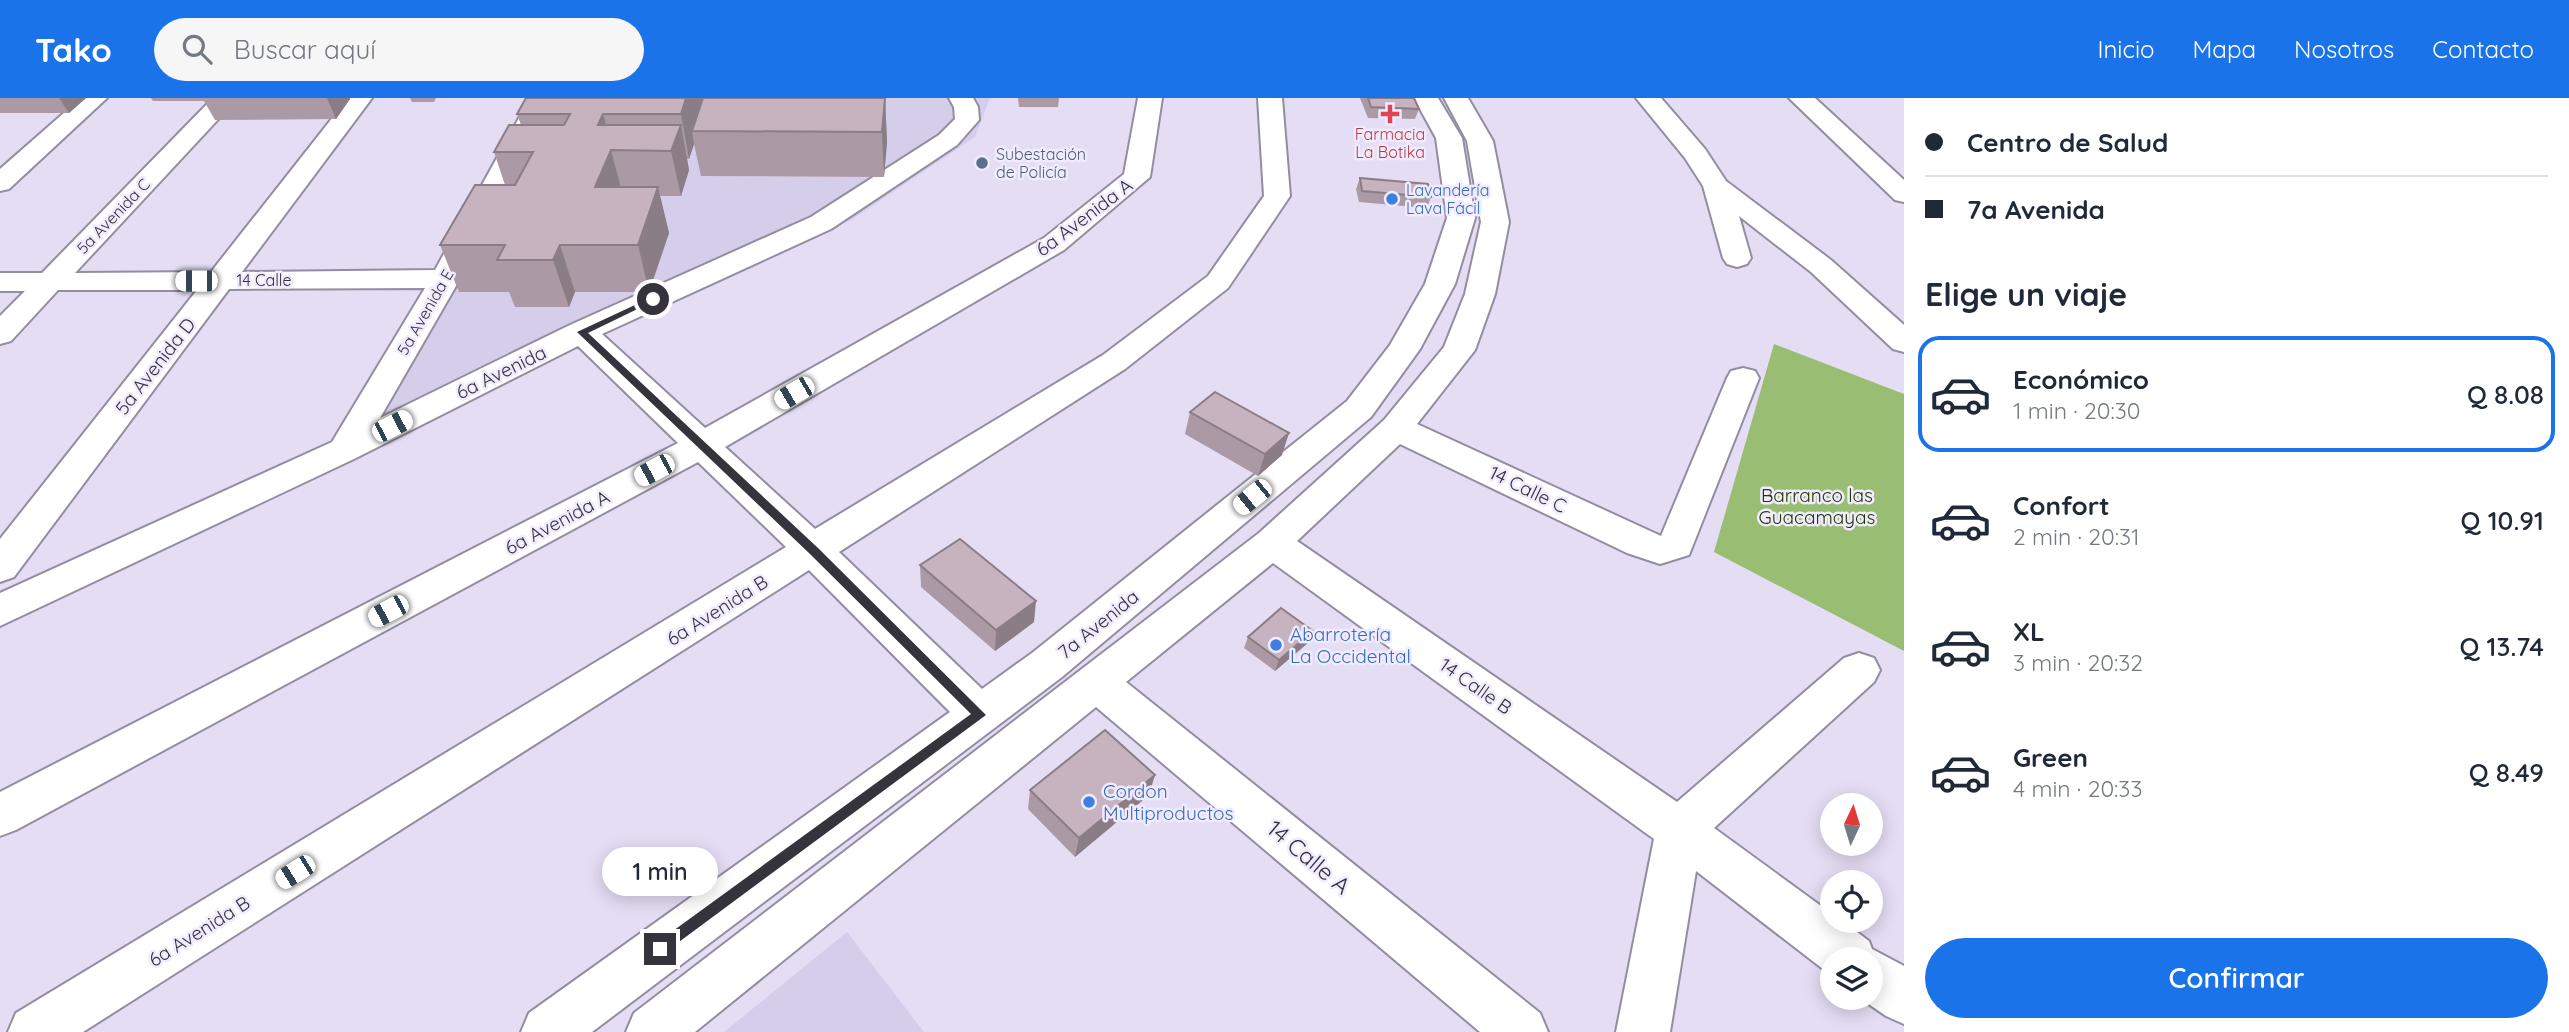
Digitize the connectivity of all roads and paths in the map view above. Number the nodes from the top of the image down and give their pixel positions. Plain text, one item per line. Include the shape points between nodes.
1 (95, 98) edge
2 (226, 98) edge
3 (360, 98) edge
4 (542, 98) edge
5 (961, 98) edge
6 (1150, 98) edge
7 (1270, 98) edge
8 (1426, 98) edge
9 (1456, 98) edge
10 (1648, 98) edge
11 (1801, 98) edge
12 (0, 183) edge
13 (1716, 186) junction
14 (1904, 194) edge
15 (1737, 258) dead end
16 (445, 279) junction
17 (220, 281) junction
18 (0, 282) edge
19 (51, 282) junction
20 (582, 332) junction
21 (0, 334) edge
22 (1904, 342) edge
23 (1743, 378) dead end
24 (1396, 428) junction
25 (702, 445) junction
26 (344, 450) junction
27 (1272, 543) junction
28 (814, 551) junction
29 (0, 567) edge
30 (0, 610) edge
31 (1859, 670) dead end
32 (1096, 682) junction
33 (979, 715) junction
34 (0, 816) edge
35 (1679, 830) junction
36 (1835, 947) edge
37 (1883, 983) edge
38 (1904, 998) edge
39 (35, 1032) edge
40 (548, 1032) edge
41 (653, 1032) edge
42 (1521, 1032) edge
43 (1643, 1032) edge

1 - 12 street
2 - 19 street, 5a Avenida C
3 - 17 street, 5a Avenida D
4 - 16 street, 5a Avenida E
5 - 20 street, 6a Avenida via 967,120 948,140 821,223
6 - 25 street, 6a Avenida A via 1137,177 1054,244
7 - 28 street, 6a Avenida B via 1277,196 1218,282 1114,362
8 - 33 street, 7a Avenida via 1449,138 1461,218 1440,284 1404,349 1359,409 1047,665
9 - 24 street via 1480,141 1495,222 1480,294 1459,350
10 - 13 street via 1696,154
11 - 14 street
13 - 15 street
13 - 22 street via 1821,266
16 - 17 street, 14 Calle
16 - 26 street, 5a Avenida E
17 - 19 street, 14 Calle
17 - 29 street, 5a Avenida D
18 - 19 street, 14 Calle
19 - 21 street, 5a Avenida C
20 - 25 street
20 - 26 street, 6a Avenida
23 - 24 street, 14 Calle C via 1676,545 1660,550
24 - 27 street
25 - 28 street
25 - 34 street, 6a Avenida A
26 - 30 street, 6a Avenida
27 - 32 street
27 - 35 street, 14 Calle B
28 - 33 street
28 - 39 street, 6a Avenida B
31 - 35 street
32 - 41 street
32 - 42 street, 14 Calle A
33 - 40 street, 7a Avenida
35 - 36 street, 14 Calle B
35 - 43 street
37 - 38 street

